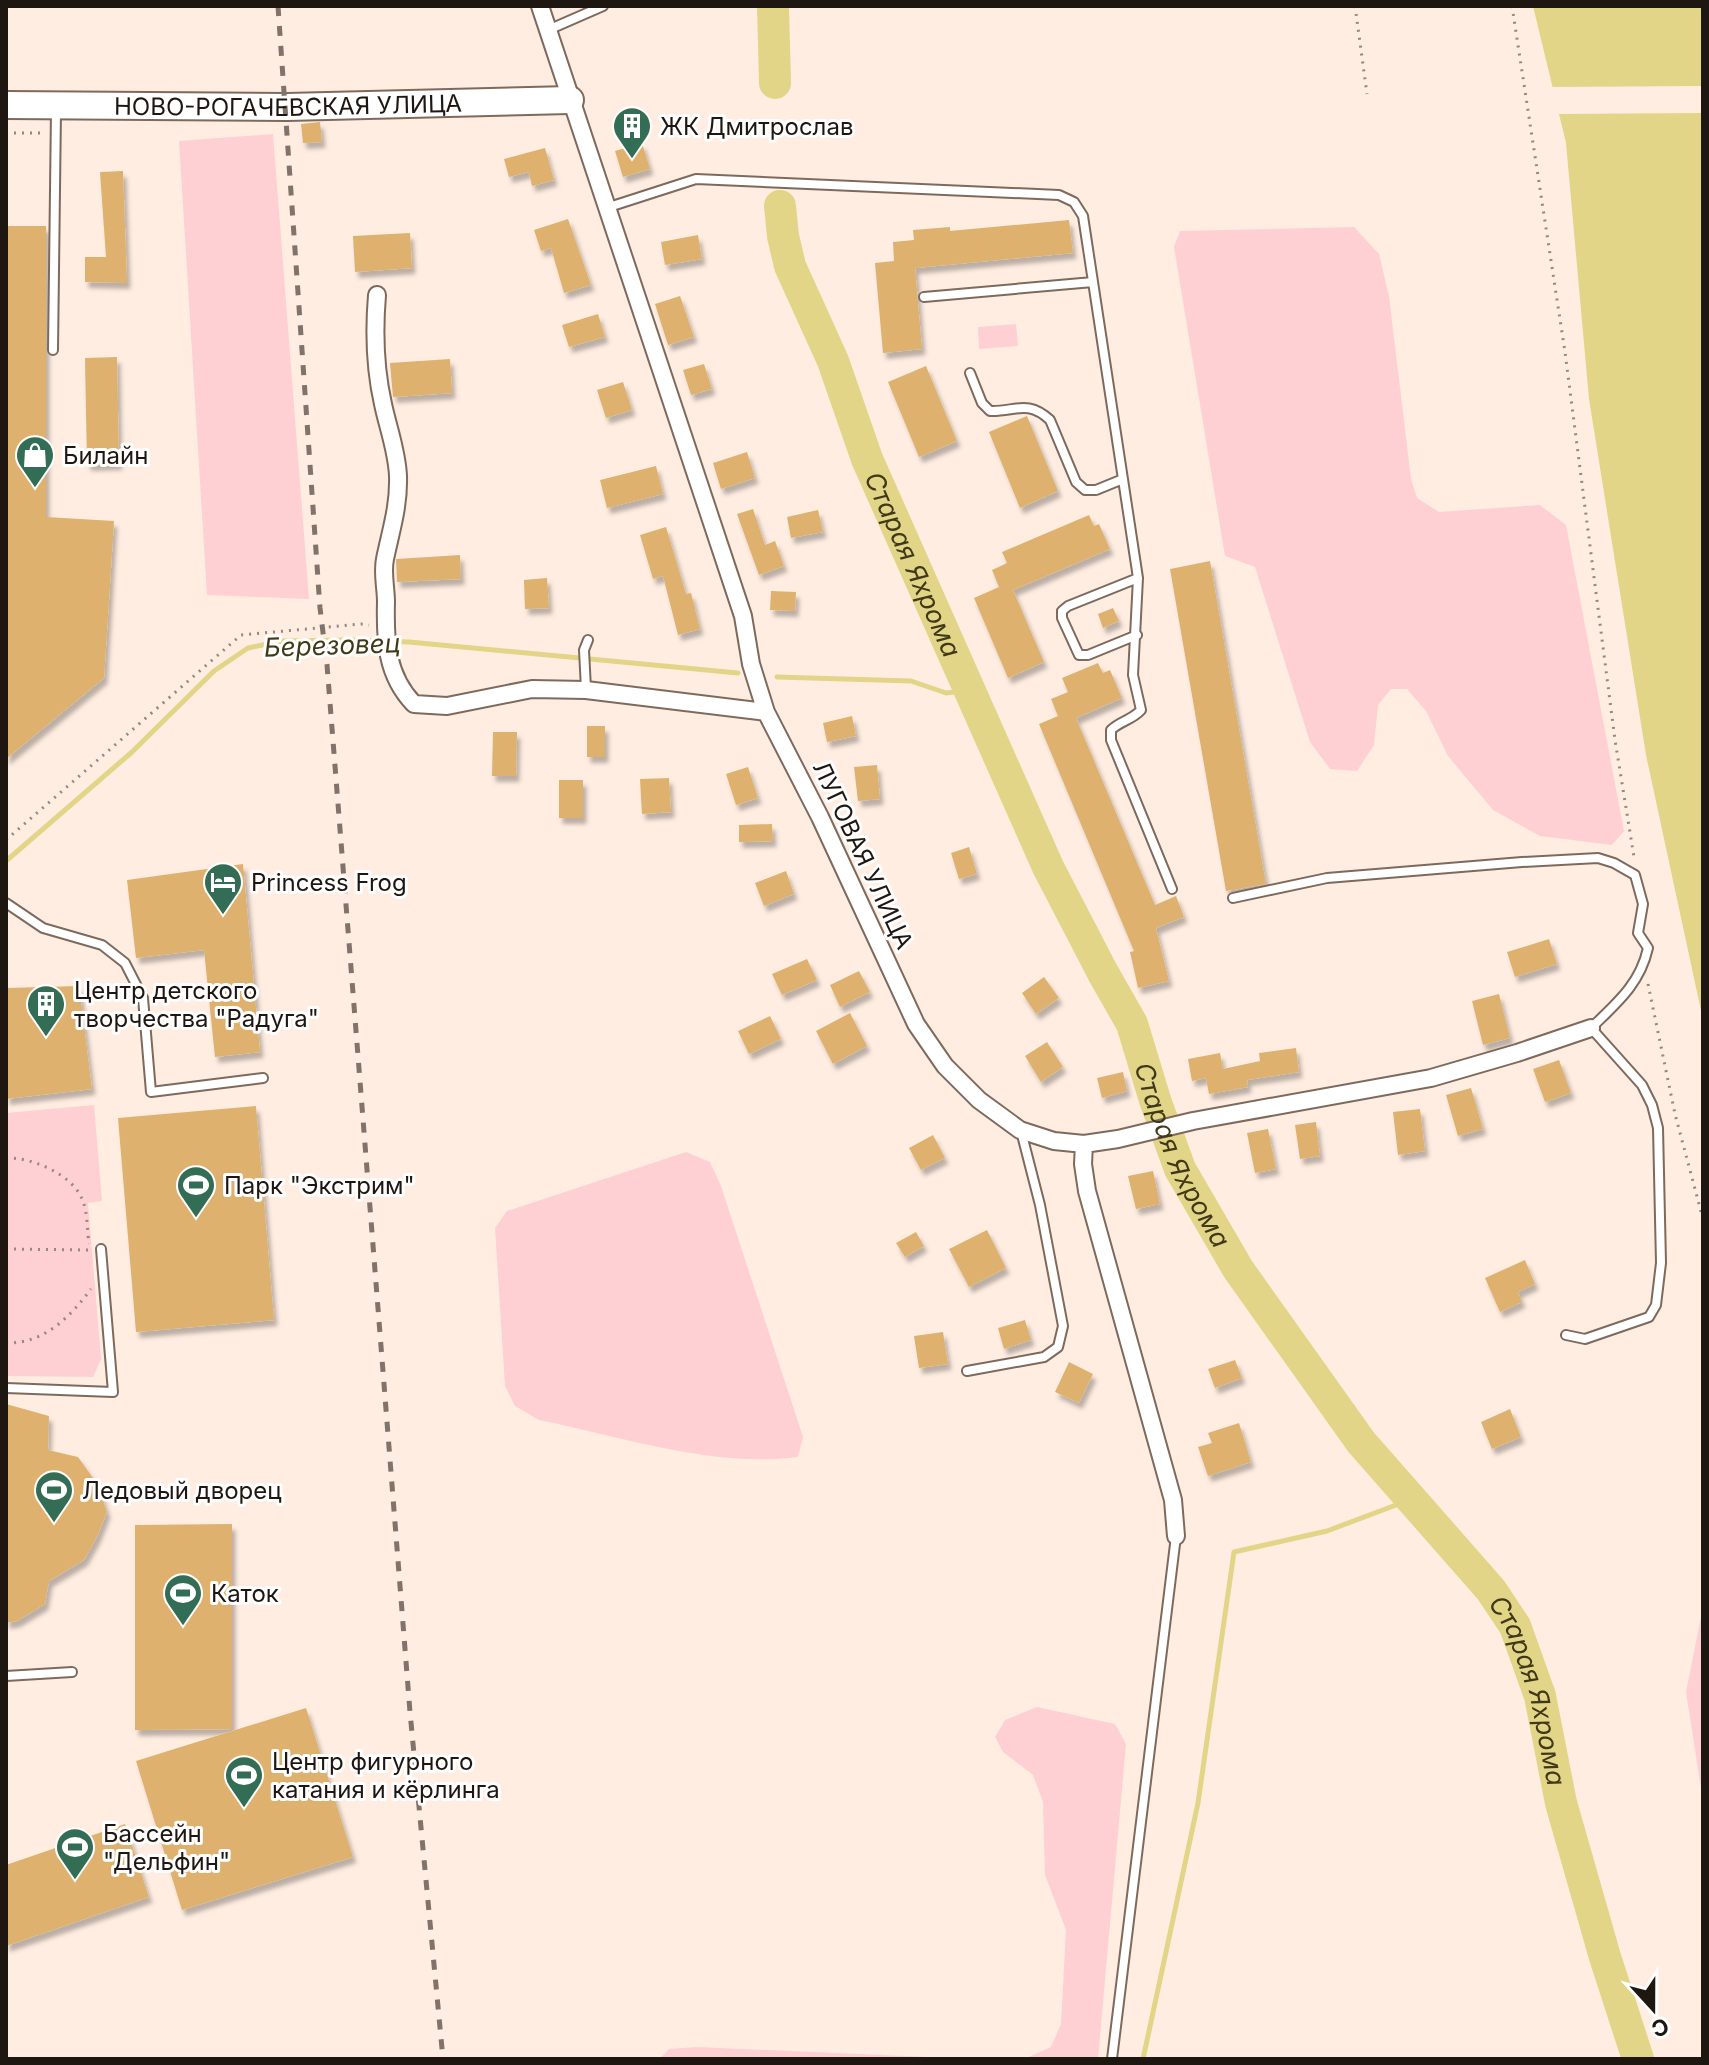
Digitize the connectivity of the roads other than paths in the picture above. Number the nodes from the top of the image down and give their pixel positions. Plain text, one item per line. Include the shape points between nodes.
1 (540, 6) edge
2 (603, 6) edge
3 (547, 30) junction
4 (570, 100) junction
5 (6, 105) edge
6 (56, 105) junction
7 (606, 208) junction
8 (1093, 282) junction
9 (377, 295) dead end
10 (924, 297) dead end
11 (53, 350) dead end
12 (970, 373) dead end
13 (1123, 479) junction
14 (1138, 578) junction
15 (1137, 635) junction
16 (588, 640) dead end
17 (586, 690) junction
18 (766, 712) junction
19 (1172, 889) dead end
20 (1233, 898) dead end
21 (6, 903) edge
22 (1591, 1028) junction
23 (263, 1078) dead end
24 (1020, 1130) junction
25 (1084, 1144) junction
26 (101, 1249) road end
27 (1566, 1335) dead end
28 (967, 1371) dead end
29 (6, 1388) edge
30 (1176, 1536) joint
31 (72, 1672) dead end
32 (6, 1676) edge
33 (1112, 2059) edge

1 - 3 street, ЛУГОВАЯ УЛИЦА
2 - 3 lane
3 - 4 street, ЛУГОВАЯ УЛИЦА
4 - 6 main road, НОВО-РОГАЧЕВСКАЯ УЛИЦА via 287,107
4 - 7 street, ЛУГОВАЯ УЛИЦА
5 - 6 main road, НОВО-РОГАЧЕВСКАЯ УЛИЦА
6 - 11 lane
7 - 8 lane via 696,179 1059,195 1074,202 1083,216
7 - 18 street, ЛУГОВАЯ УЛИЦА via 743,616
8 - 10 lane
8 - 13 lane
9 - 17 street via 383,403 398,474 398,510 384,563 385,637 401,691 414,704 447,706 532,689
12 - 13 lane via 990,411 1020,406 1050,420 1076,482 1085,490
13 - 14 lane
14 - 15 lane
14 - 15 lane via 1062,611 1079,655
15 - 19 lane via 1133,675 1141,710 1111,730 1111,740
16 - 17 lane
17 - 18 street
18 - 24 street, ЛУГОВАЯ УЛИЦА via 916,1024 945,1066
20 - 22 lane via 1327,878 1553,860 1598,858 1614,863 1635,875 1643,904 1638,933 1648,948 1643,970
21 - 23 lane via 43,928 102,945 125,963 143,998 151,1092
22 - 25 street, ЛУГОВАЯ УЛИЦА via 1431,1078
22 - 27 lane via 1642,1085 1652,1105 1658,1128 1661,1263 1656,1305 1649,1317 1585,1339
24 - 25 street, ЛУГОВАЯ УЛИЦА
24 - 28 lane via 1063,1326 1058,1347 1044,1357
25 - 30 street via 1087,1191 1173,1500
26 - 29 lane via 113,1392
30 - 33 lane
31 - 32 lane

